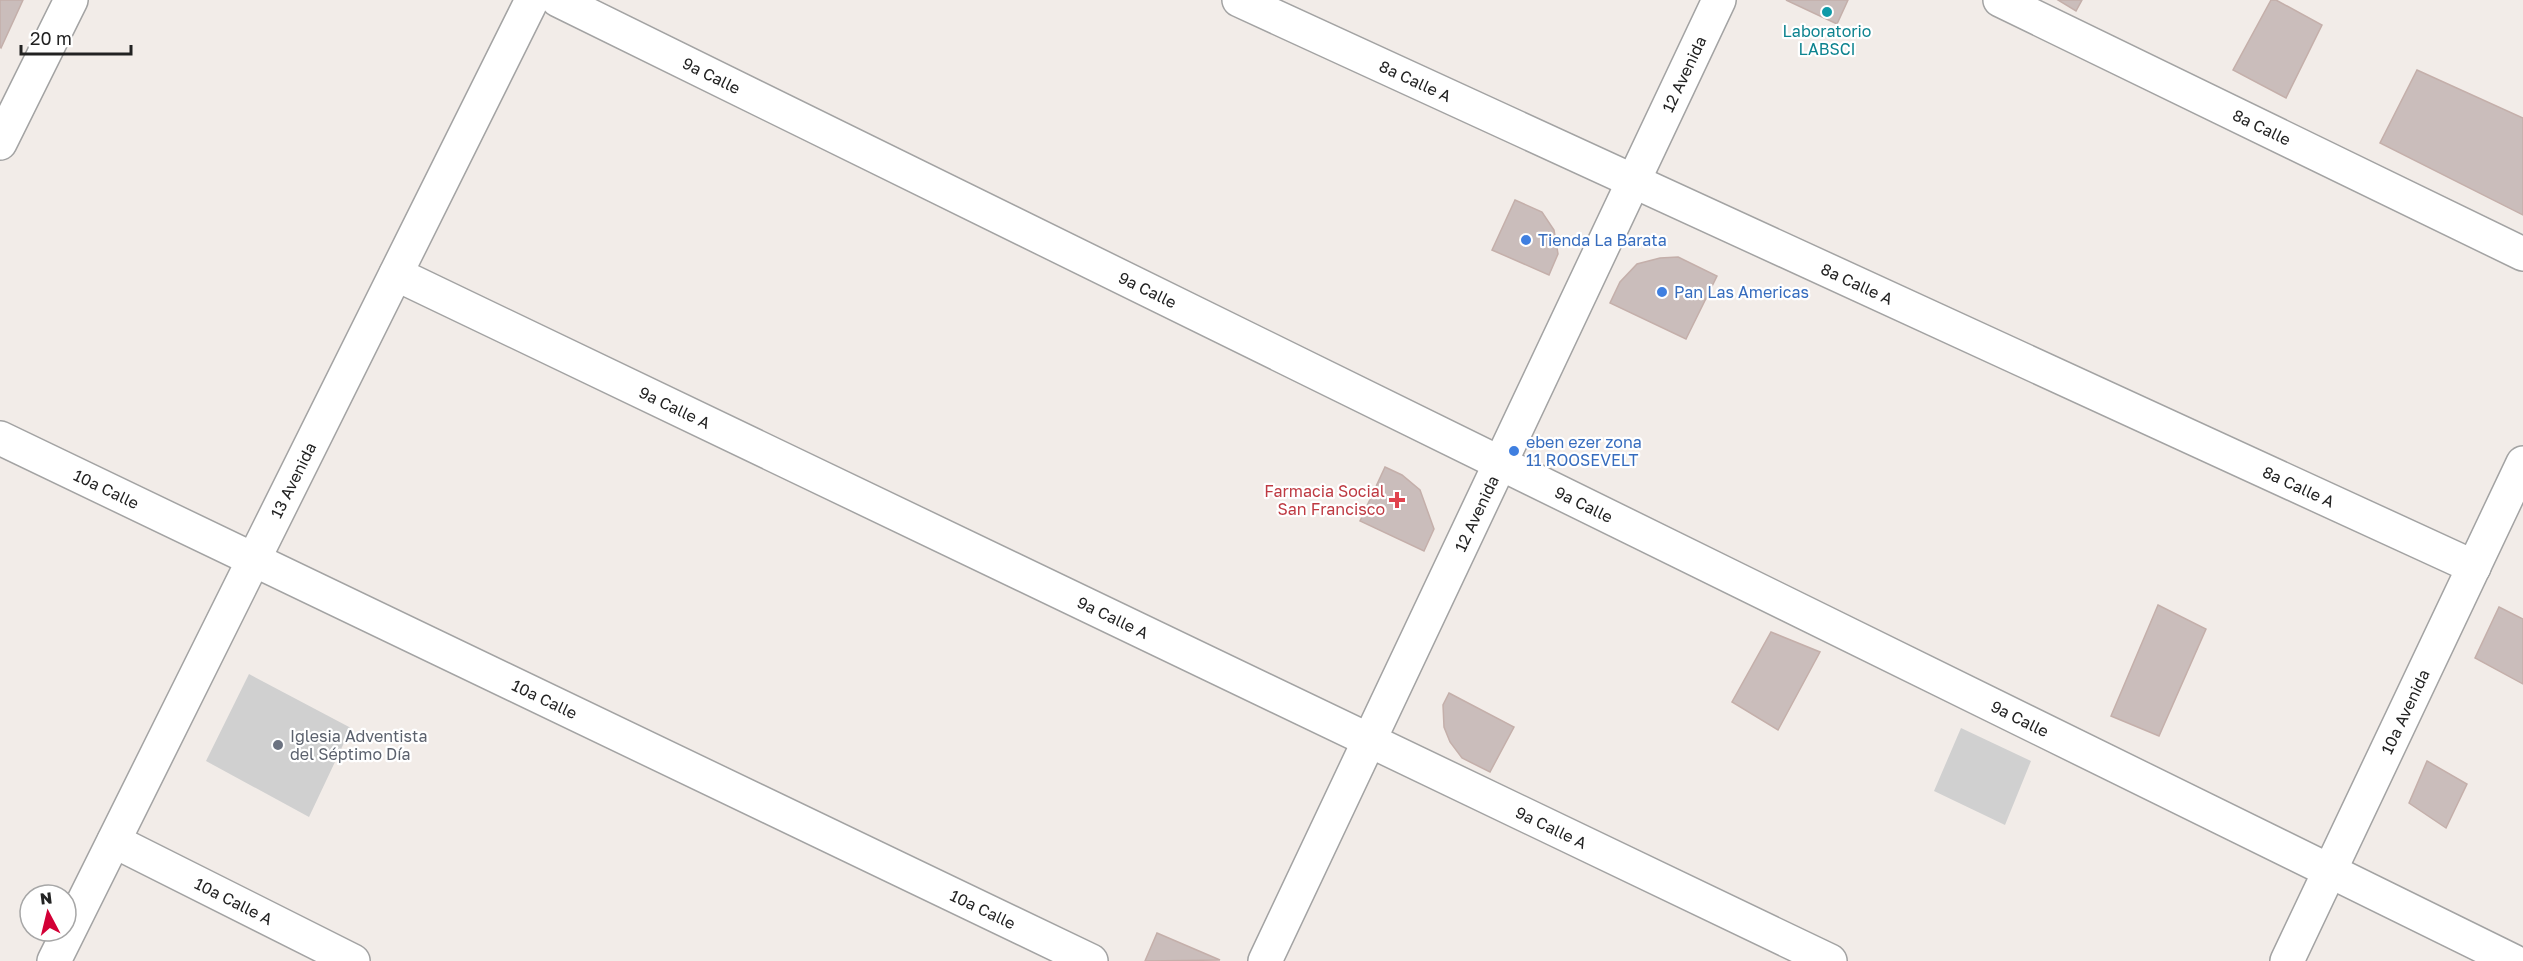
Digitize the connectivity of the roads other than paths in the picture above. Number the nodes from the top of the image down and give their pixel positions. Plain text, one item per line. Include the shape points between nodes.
1 (70, 0) edge
2 (532, 0) edge
3 (558, 0) edge
4 (1239, 0) edge
5 (1719, 0) edge
6 (2000, 0) edge
7 (0, 143) edge
8 (1633, 181) junction
9 (2523, 254) edge
10 (396, 274) junction
11 (0, 438) edge
12 (1500, 463) junction
13 (2523, 463) edge
14 (254, 560) junction
15 (2474, 567) junction
16 (1370, 739) junction
17 (114, 841) junction
18 (2330, 871) junction
19 (54, 961) edge
20 (353, 961) edge
21 (1091, 961) edge
22 (1264, 961) edge
23 (1830, 961) edge
24 (2287, 961) edge
25 (2513, 961) edge

1 - 7 street
2 - 10 street, 13 Avenida
3 - 12 street, 9a Calle
4 - 8 street, 8a Calle A
5 - 8 street, 12 Avenida
6 - 9 street, 8a Calle
8 - 12 street, 12 Avenida
8 - 15 street, 8a Calle A
10 - 14 street, 13 Avenida
10 - 16 street, 9a Calle A
11 - 14 street, 10a Calle
12 - 16 street, 12 Avenida
12 - 18 street, 9a Calle
13 - 15 street, 10a Avenida
14 - 17 street, 13 Avenida
14 - 21 street, 10a Calle
15 - 18 street, 10a Avenida
16 - 22 street, 12 Avenida
16 - 23 street, 9a Calle A
17 - 19 street, 13 Avenida
17 - 20 street, 10a Calle A
18 - 24 street, 10a Avenida
18 - 25 street, 9a Calle

